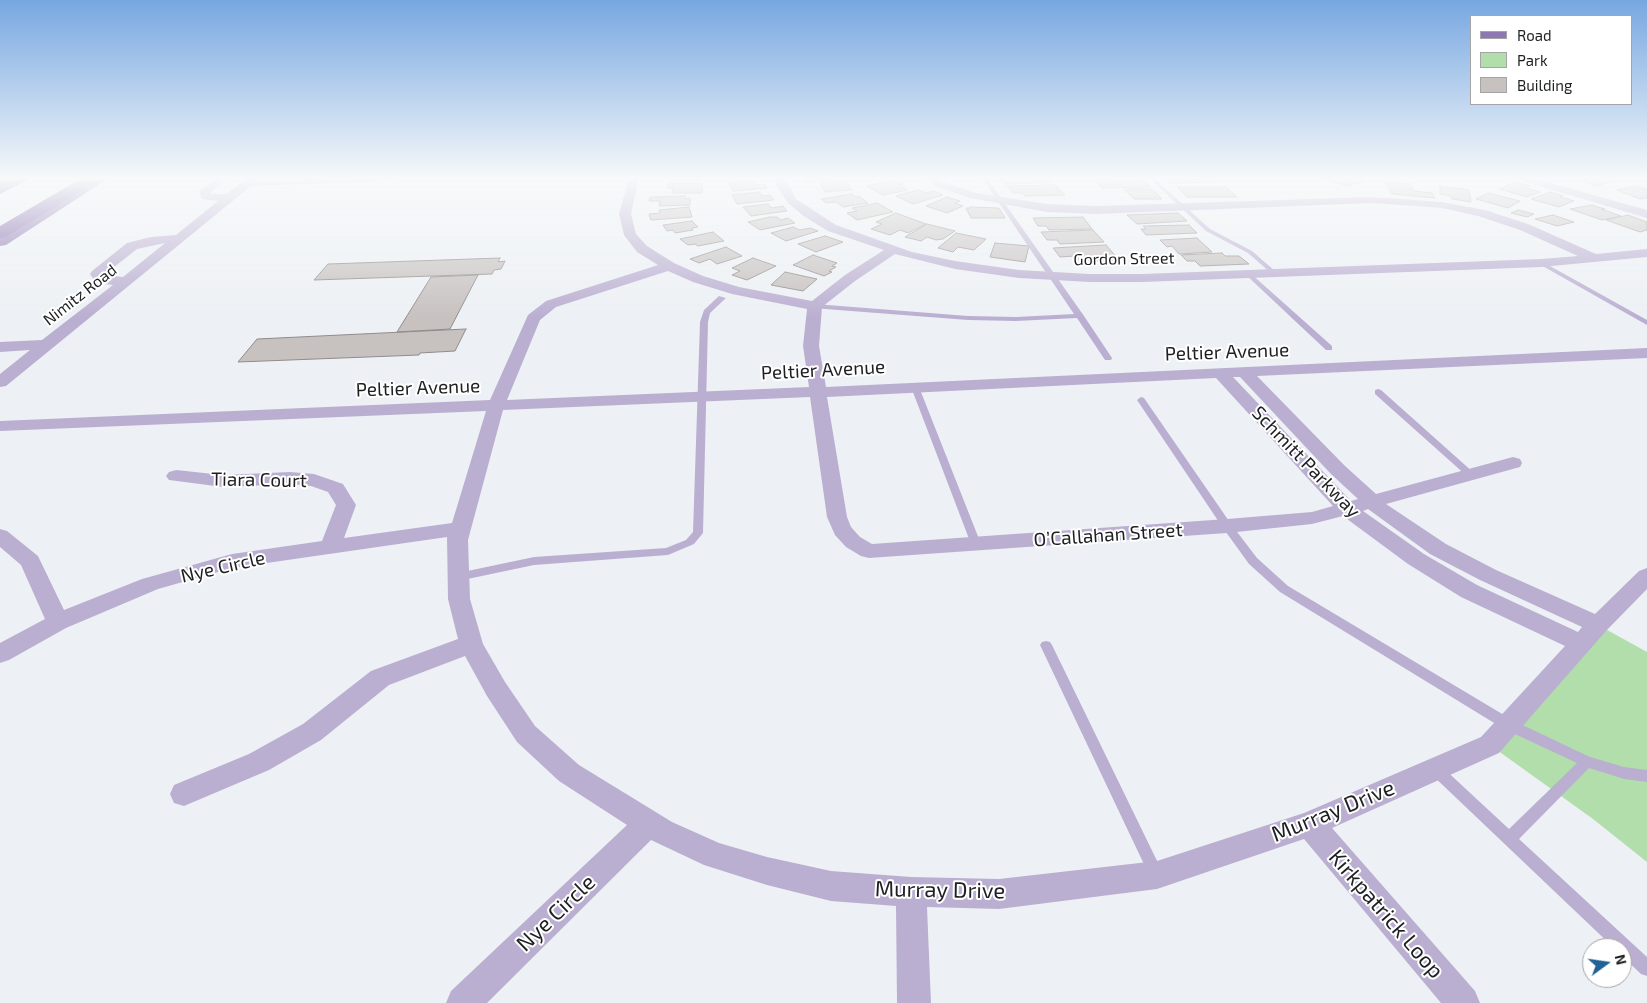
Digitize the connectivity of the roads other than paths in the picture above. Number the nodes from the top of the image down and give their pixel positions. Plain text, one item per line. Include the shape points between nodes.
1 (15, 225) edge
2 (26, 225) edge
3 (197, 225) edge
4 (628, 225) edge
5 (826, 225) edge
6 (1018, 225) edge
7 (1202, 225) edge
8 (1517, 225) edge
9 (0, 234) edge
10 (181, 238) junction
11 (0, 241) edge
12 (893, 250) junction
13 (1647, 253) edge
14 (1595, 258) junction
15 (1541, 263) junction
16 (669, 266) junction
17 (1273, 272) junction
18 (1247, 273) junction
19 (1053, 277) junction
20 (126, 282) junction
21 (722, 298) dead end
22 (815, 306) junction
23 (1080, 316) junction
24 (1647, 323) edge
25 (45, 345) junction
26 (0, 347) edge
27 (1329, 348) dead end
28 (1647, 353) edge
29 (1108, 358) dead end
30 (1246, 373) junction
31 (1221, 374) junction
32 (0, 382) edge
33 (915, 387) junction
34 (819, 392) junction
35 (1378, 392) dead end
36 (702, 397) junction
37 (1141, 400) dead end
38 (496, 406) junction
39 (0, 426) edge
40 (1513, 463) dead end
41 (1471, 475) junction
42 (176, 476) dead end
43 (1372, 502) junction
44 (1347, 509) junction
45 (1227, 526) junction
46 (461, 528) junction
47 (0, 536) edge
48 (976, 544) junction
49 (330, 547) junction
50 (1647, 576) edge
51 (458, 577) junction
52 (58, 622) junction
53 (1589, 634) junction
54 (471, 644) junction
55 (1046, 646) dead end
56 (0, 654) edge
57 (1509, 725) junction
58 (1587, 762) junction
59 (1434, 769) junction
60 (1647, 776) edge
61 (184, 794) dead end
62 (649, 823) junction
63 (1310, 824) junction
64 (1510, 838) junction
65 (1156, 875) junction
66 (911, 892) junction
67 (1647, 968) edge
68 (463, 1003) edge
69 (914, 1003) edge
70 (1463, 1003) edge

1 - 9 highway
2 - 11 main road
3 - 10 street, Nimitz Road
4 - 16 street via 630,236 642,249
5 - 12 street, Gordon Street
6 - 19 lane
7 - 17 lane via 1250,252
8 - 14 street
10 - 20 street, Nimitz Road
10 - 20 street via 151,240 132,246 97,274 101,280
12 - 19 street, Gordon Street via 955,265
12 - 22 street
13 - 14 street, Gordon Street
14 - 15 street, Gordon Street
15 - 17 street, Gordon Street
15 - 24 lane
16 - 22 street via 737,291
16 - 38 street, Murray Drive via 551,304 533,318
17 - 18 street, Gordon Street
18 - 19 street, Gordon Street via 1142,278
18 - 27 lane
19 - 23 lane
20 - 25 street, Nimitz Road
21 - 36 lane via 707,312 704,322
22 - 23 lane via 968,318
22 - 34 street, O’Callahan Street via 811,346
23 - 29 lane
25 - 26 street
25 - 32 street, Nimitz Road
28 - 30 street, Peltier Avenue
30 - 31 street, Peltier Avenue
30 - 43 street, Schmitt Parkway
31 - 33 street, Peltier Avenue
31 - 44 street, Schmitt Parkway
33 - 34 street, Peltier Avenue
33 - 48 lane
34 - 36 street, Peltier Avenue
34 - 48 street, O’Callahan Street via 837,517 842,530 853,542 869,551
35 - 41 lane
36 - 38 street, Peltier Avenue
36 - 51 lane via 698,533 690,542 668,551 534,561
37 - 45 lane
38 - 39 street, Peltier Avenue
38 - 46 street, Murray Drive
40 - 41 street, O’Callahan Street
41 - 43 street, O’Callahan Street
42 - 49 street, Tiara Court via 223,481 290,478 314,480 336,488 346,505
43 - 44 street, O’Callahan Street
43 - 53 street, Schmitt Parkway via 1438,549
44 - 45 street, O’Callahan Street via 1312,518
44 - 53 street, Schmitt Parkway via 1416,559 1469,591
45 - 48 street, O’Callahan Street
45 - 57 lane via 1252,561 1284,589
46 - 49 street, Nye Circle
46 - 51 street, Murray Drive via 457,540
47 - 52 street via 30,561
49 - 52 street, Nye Circle via 204,569 150,584
50 - 53 street, Murray Drive
51 - 54 street, Murray Drive
52 - 56 street, Nye Circle
53 - 57 street, Murray Drive
54 - 61 street via 380,678 312,732 259,762
54 - 62 street, Murray Drive via 526,734 569,773
55 - 65 lane
57 - 58 lane
57 - 59 street, Murray Drive via 1490,745
58 - 60 lane
58 - 64 lane
59 - 63 street, Murray Drive
59 - 64 lane
62 - 66 street, Murray Drive via 715,855 767,871 831,886
62 - 68 street, Nye Circle
63 - 65 street, Murray Drive
63 - 70 street, Kirkpatrick Loop
64 - 67 lane
65 - 66 street, Murray Drive via 999,894
66 - 69 street

